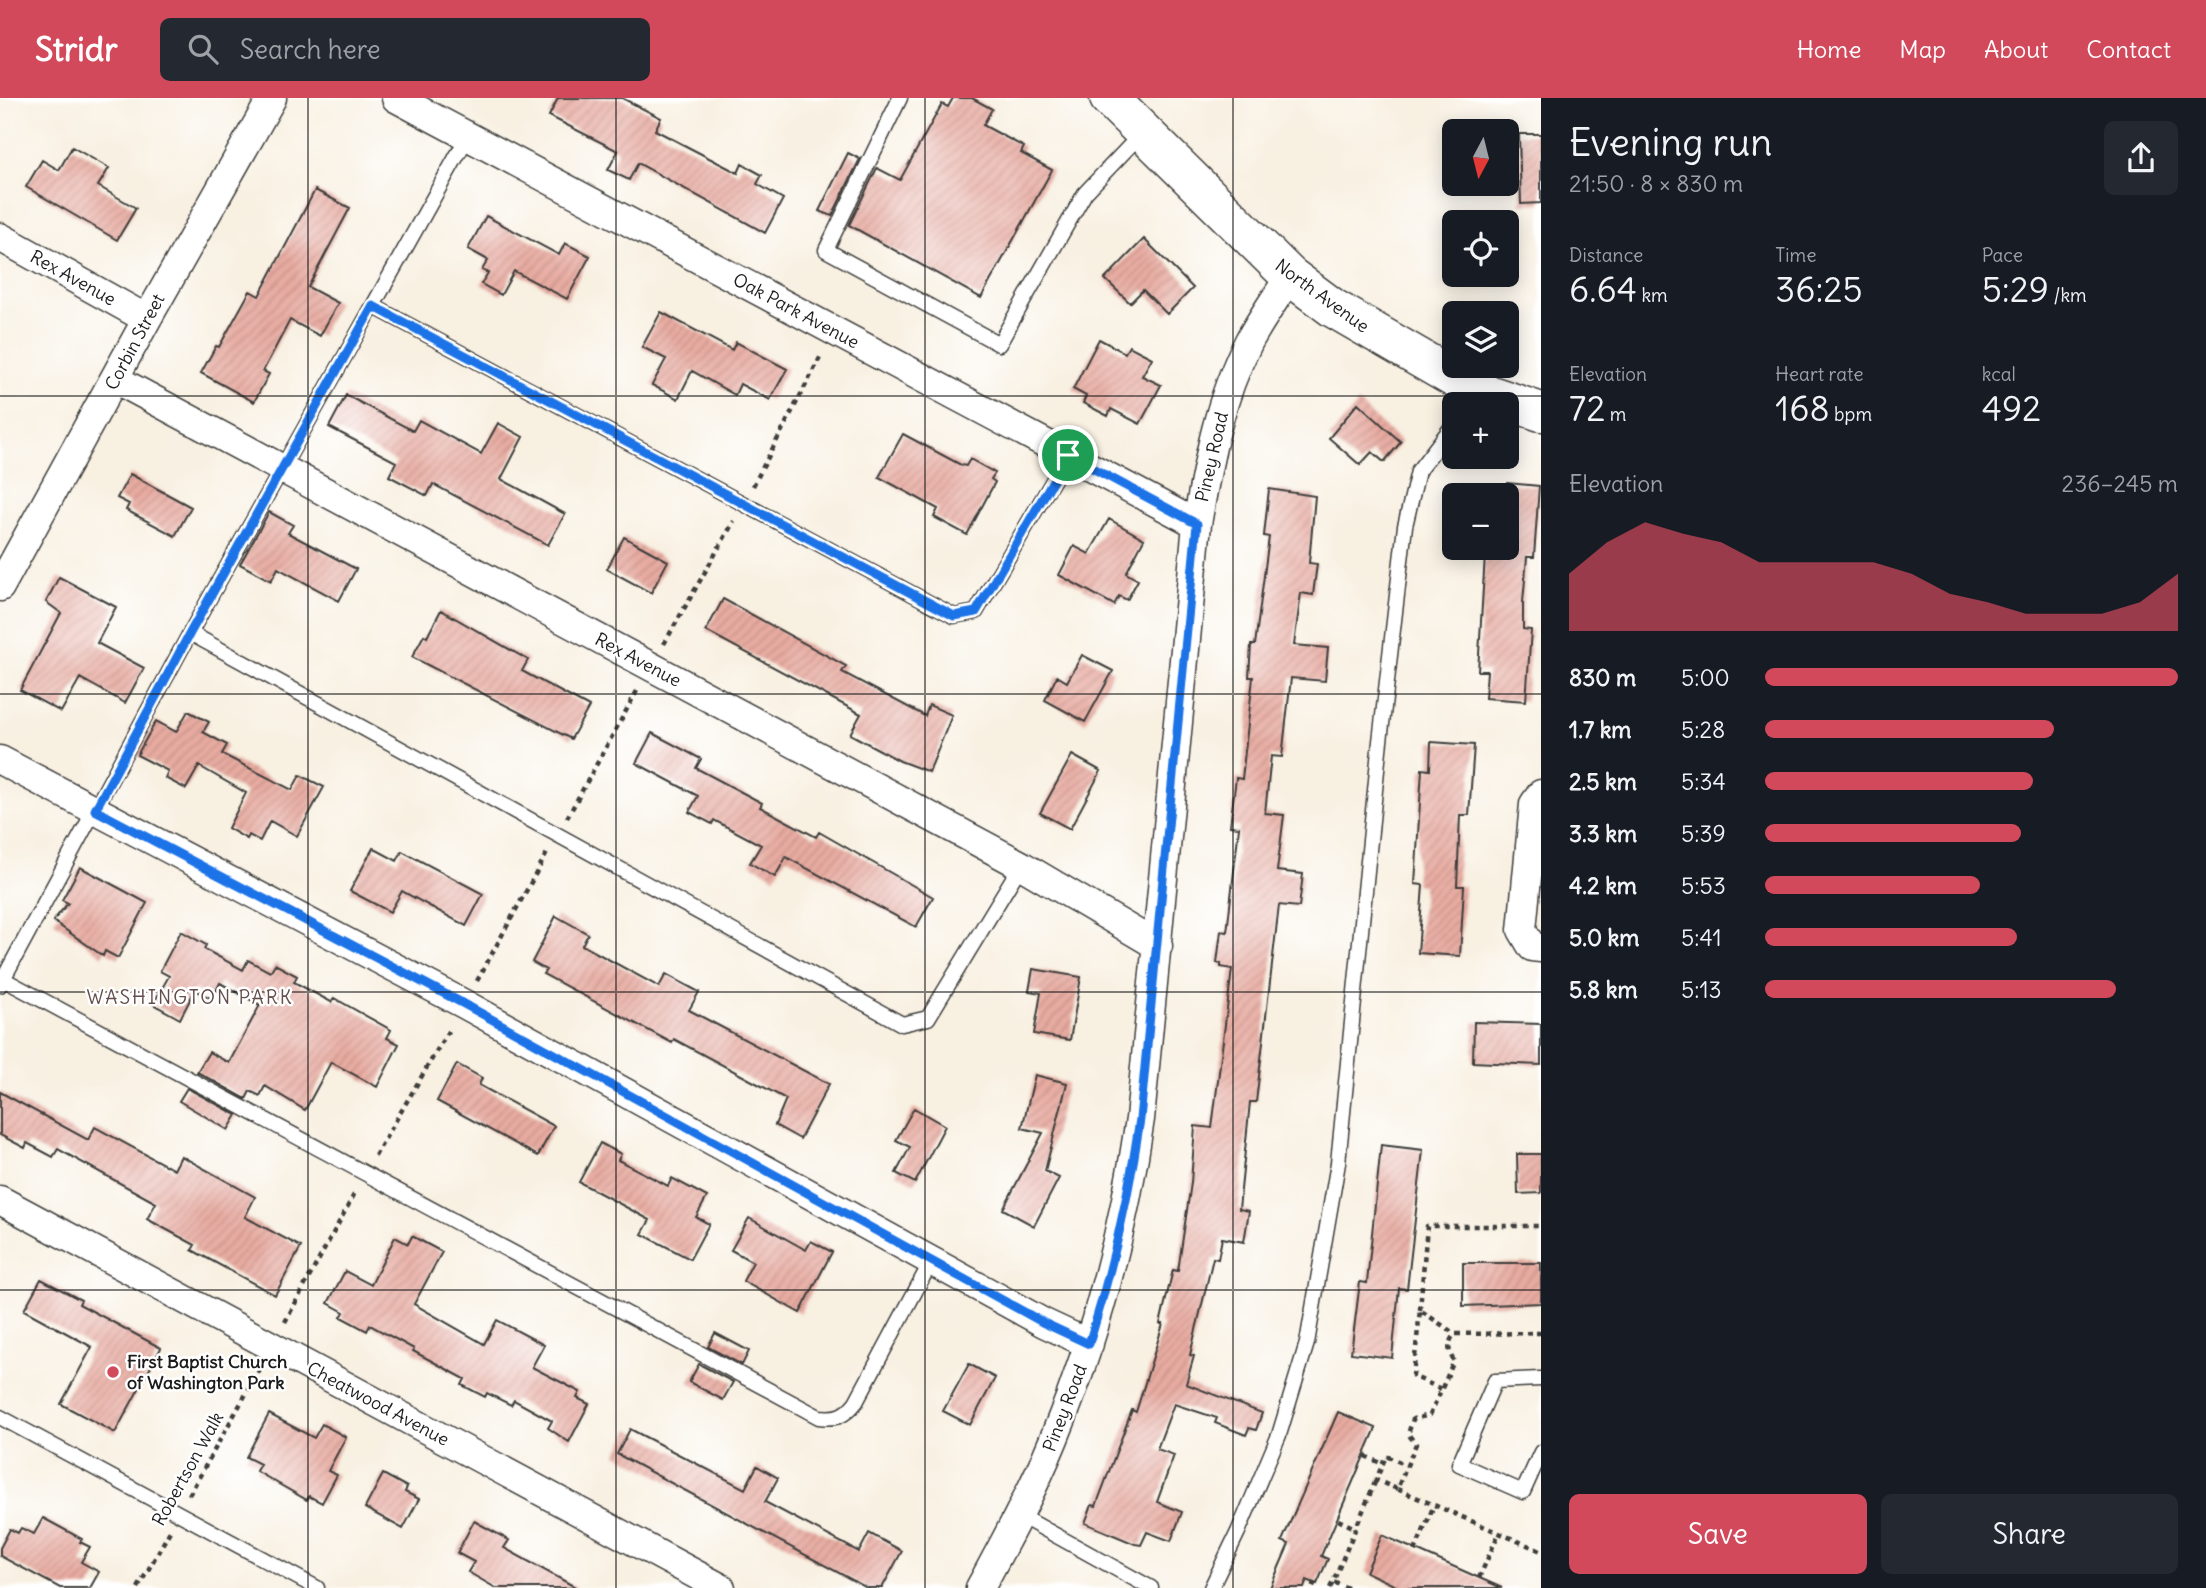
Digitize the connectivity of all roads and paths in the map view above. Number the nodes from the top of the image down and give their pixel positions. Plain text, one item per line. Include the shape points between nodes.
1 (272, 98) edge
2 (396, 98) edge
3 (900, 98) edge
4 (1109, 98) edge
5 (1143, 132) junction
6 (467, 136) junction
7 (0, 237) edge
8 (1290, 276) junction
9 (373, 306) junction
10 (147, 319) junction
11 (116, 379) junction
12 (1461, 392) edge
13 (1519, 407) edge
14 (1541, 412) edge
15 (1442, 440) edge
16 (1068, 455) junction
17 (282, 468) junction
18 (1197, 524) junction
19 (0, 586) edge
20 (190, 633) junction
21 (0, 760) edge
22 (1541, 794) edge
23 (95, 810) junction
24 (1021, 865) junction
25 (1158, 946) junction
26 (1541, 948) edge
27 (1, 982) edge
28 (0, 1200) edge
29 (1541, 1226) edge
30 (932, 1260) junction
31 (1420, 1310) junction
32 (1455, 1334) dead end
33 (1089, 1344) junction
34 (262, 1364) dead end
35 (1541, 1379) edge
36 (1441, 1389) dead end
37 (0, 1417) edge
38 (1541, 1452) edge
39 (1365, 1455) dead end
40 (1383, 1464) junction
41 (1407, 1465) dead end
42 (1376, 1480) junction
43 (1397, 1489) dead end
44 (1434, 1505) dead end
45 (179, 1513) junction
46 (1019, 1515) junction
47 (1338, 1520) dead end
48 (1355, 1528) junction
49 (1499, 1533) dead end
50 (1415, 1551) dead end
51 (1479, 1578) dead end
52 (1333, 1581) junction
53 (1311, 1584) dead end
54 (138, 1588) edge
55 (317, 1588) edge
56 (720, 1588) edge
57 (980, 1588) edge
58 (1151, 1588) edge
59 (1211, 1588) edge
60 (1320, 1588) edge
61 (1329, 1588) edge
62 (1348, 1588) edge

1 - 10 street, Corbin Street
2 - 6 street, Oak Park Avenue
3 - 5 lane via 826,250 999,344 1085,193
4 - 5 street, North Avenue
5 - 8 street, North Avenue
6 - 9 lane
6 - 16 street, Oak Park Avenue
7 - 10 street, Rex Avenue
8 - 12 street, North Avenue
8 - 18 street, Piney Road via 1249,341 1230,384 1213,435
9 - 16 lane via 954,616 976,612
9 - 17 lane
10 - 11 street, Corbin Street
11 - 17 street, Rex Avenue
11 - 19 street, Corbin Street
13 - 14 street, North Avenue
15 - 59 lane via 1418,471 1405,526 1338,1163 1307,1343 1279,1435
16 - 18 street, Oak Park Avenue
17 - 20 lane
17 - 24 street, Rex Avenue
18 - 25 street, Piney Road
20 - 23 lane
20 - 24 lane via 902,1024 928,1018
21 - 23 street
22 - 26 street via 1534,804 1522,930 1532,947
23 - 27 lane
23 - 30 street via 476,1010
24 - 25 street, Rex Avenue
25 - 33 street, Piney Road via 1132,1176
27 - 30 lane via 819,1417 835,1419 856,1402
28 - 56 street, Cheatwood Avenue
29 - 31 path via 1427,1226
30 - 33 street
31 - 32 path
31 - 36 path via 1413,1376
33 - 46 street, Piney Road via 1058,1429
34 - 45 path, Robertson Walk
35 - 38 lane via 1495,1381 1460,1464 1523,1492
37 - 45 lane
39 - 40 path
40 - 41 path via 1386,1456
40 - 42 path
42 - 43 path
42 - 48 path
44 - 50 path
45 - 54 path, Robertson Walk
45 - 55 lane
46 - 57 street, Piney Road
46 - 58 lane
47 - 48 path
48 - 52 path
49 - 51 path
52 - 61 path
52 - 62 path
53 - 60 path

